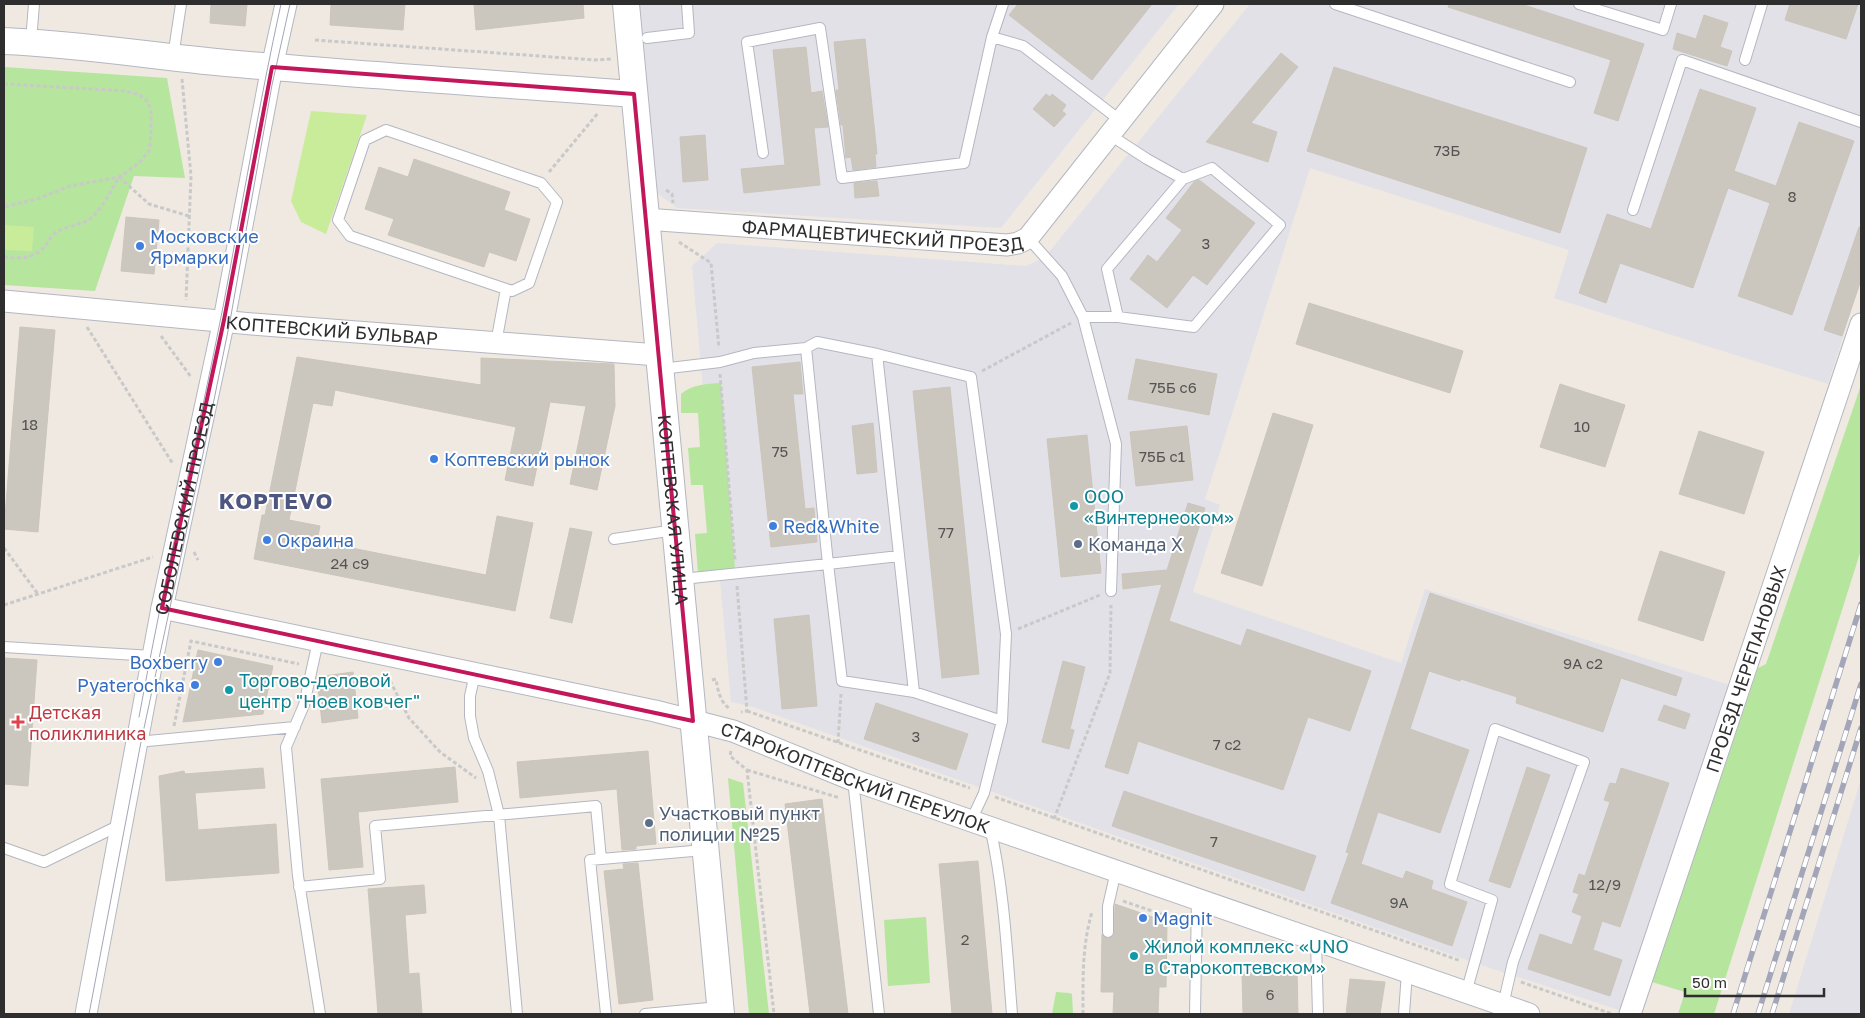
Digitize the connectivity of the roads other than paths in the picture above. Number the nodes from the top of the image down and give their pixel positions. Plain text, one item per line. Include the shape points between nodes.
1 (34, 4) edge
2 (180, 4) edge
3 (286, 4) edge
4 (626, 4) edge
5 (687, 4) edge
6 (1003, 4) edge
7 (1213, 4) edge
8 (1335, 4) edge
9 (1579, 4) edge
10 (1671, 4) edge
11 (1762, 4) edge
12 (992, 37) junction
13 (647, 38) dead end
14 (4, 41) edge
15 (31, 42) junction
16 (1745, 60) dead end
17 (272, 67) junction
18 (177, 68) junction
19 (1570, 82) dead end
20 (634, 94) junction
21 (1861, 122) edge
22 (1116, 128) junction
23 (763, 153) dead end
24 (1182, 180) junction
25 (1633, 210) dead end
26 (645, 219) junction
27 (1028, 238) junction
28 (506, 289) junction
29 (4, 301) edge
30 (1083, 317) junction
31 (1118, 317) junction
32 (224, 320) junction
33 (1861, 324) edge
34 (496, 343) junction
35 (806, 348) junction
36 (877, 354) junction
37 (659, 362) junction
38 (675, 530) junction
39 (614, 539) dead end
40 (899, 556) junction
41 (828, 564) junction
42 (679, 580) junction
43 (1111, 590) road end
44 (162, 608) junction
45 (318, 641) junction
46 (4, 647) edge
47 (153, 656) junction
48 (475, 674) junction
49 (914, 692) junction
50 (693, 721) junction
51 (1002, 721) junction
52 (294, 727) junction
53 (137, 742) junction
54 (853, 780) junction
55 (499, 815) junction
56 (122, 824) junction
57 (980, 824) junction
58 (4, 848) edge
59 (705, 850) junction
60 (601, 859) junction
61 (1116, 872) junction
62 (299, 886) junction
63 (1197, 899) junction
64 (1108, 932) dead end
65 (1316, 940) junction
66 (1407, 972) junction
67 (1466, 992) junction
68 (1502, 1005) junction
69 (720, 1010) edge
70 (86, 1014) edge
71 (320, 1014) edge
72 (517, 1014) edge
73 (606, 1014) edge
74 (645, 1014) edge
75 (879, 1014) edge
76 (1012, 1014) edge
77 (1195, 1014) edge
78 (1318, 1014) edge
79 (1404, 1014) edge
80 (1530, 1014) edge
81 (1630, 1014) edge

1 - 15 lane
2 - 18 lane
3 - 17 street, СОБОЛЕВСКИЙ ПРОЕЗД
4 - 20 street, КОПТЕВСКАЯ УЛИЦА
5 - 13 lane via 689,33
6 - 12 lane
7 - 22 street, ФАРМАЦЕВТИЧЕСКИЙ ПРОЕЗД
8 - 19 lane
9 - 10 lane via 1663,30
11 - 16 lane
12 - 22 lane via 1023,46
12 - 23 lane via 964,162 842,178 820,28 747,42
14 - 15 street
15 - 18 street
17 - 18 street
17 - 20 street
17 - 32 street, СОБОЛЕВСКИЙ ПРОЕЗД
20 - 26 street, КОПТЕВСКАЯ УЛИЦА
21 - 25 lane via 1682,60
22 - 24 lane via 1147,159
22 - 27 street, ФАРМАЦЕВТИЧЕСКИЙ ПРОЕЗД
24 - 31 lane via 1107,269
24 - 31 lane via 1212,168 1280,226 1194,327
26 - 27 street, ФАРМАЦЕВТИЧЕСКИЙ ПРОЕЗД via 1007,245
26 - 37 street, КОПТЕВСКАЯ УЛИЦА
27 - 30 lane via 1062,276
28 - 28 lane via 512,291 529,283 557,202 540,183 386,130 365,140 338,220 350,236
28 - 34 lane
29 - 32 street, КОПТЕВСКИЙ БУЛЬВАР
30 - 31 lane
30 - 43 lane via 1116,444
32 - 34 street, КОПТЕВСКИЙ БУЛЬВАР
32 - 44 street, СОБОЛЕВСКИЙ ПРОЕЗД
33 - 81 street, ПРОЕЗД ЧЕРЕПАНОВЫХ
34 - 37 street, КОПТЕВСКИЙ БУЛЬВАР
35 - 36 lane via 817,342
35 - 37 lane via 754,353 720,362
35 - 41 lane
36 - 40 lane
36 - 51 lane via 971,377 1006,634
37 - 38 street, КОПТЕВСКАЯ УЛИЦА
38 - 39 lane
38 - 42 street, КОПТЕВСКАЯ УЛИЦА
40 - 41 lane
40 - 49 lane
41 - 42 lane
41 - 49 lane via 842,681
42 - 50 street, КОПТЕВСКАЯ УЛИЦА
44 - 45 street, СТАРОКОПТЕВСКИЙ ПЕРЕУЛОК
44 - 47 street, СОБОЛЕВСКИЙ ПРОЕЗД
45 - 48 street, СТАРОКОПТЕВСКИЙ ПЕРЕУЛОК
45 - 52 lane via 304,706
46 - 47 lane
47 - 53 street, СОБОЛЕВСКИЙ ПРОЕЗД
48 - 50 street, СТАРОКОПТЕВСКИЙ ПЕРЕУЛОК
48 - 55 lane via 470,716
49 - 51 lane
50 - 54 street, СТАРОКОПТЕВСКИЙ ПЕРЕУЛОК via 733,731
50 - 59 street, КОПТЕВСКАЯ УЛИЦА
51 - 57 lane via 984,793
52 - 53 lane
52 - 62 lane via 286,747
53 - 56 street, СОБОЛЕВСКИЙ ПРОЕЗД
54 - 57 street, СТАРОКОПТЕВСКИЙ ПЕРЕУЛОК
54 - 75 lane
55 - 60 lane via 596,806
55 - 62 lane via 375,826 380,879
55 - 72 lane
56 - 58 lane via 44,862
56 - 70 street, СОБОЛЕВСКИЙ ПРОЕЗД
57 - 61 street, СТАРОКОПТЕВСКИЙ ПЕРЕУЛОК
57 - 76 lane via 995,851
59 - 60 lane
59 - 69 street, КОПТЕВСКАЯ УЛИЦА
60 - 73 lane via 590,860
61 - 63 street, СТАРОКОПТЕВСКИЙ ПЕРЕУЛОК
61 - 64 lane via 1108,906
62 - 71 lane
63 - 65 street, СТАРОКОПТЕВСКИЙ ПЕРЕУЛОК
63 - 77 lane
65 - 66 street, СТАРОКОПТЕВСКИЙ ПЕРЕУЛОК
65 - 78 lane
66 - 67 street, СТАРОКОПТЕВСКИЙ ПЕРЕУЛОК
66 - 79 lane
67 - 68 street, СТАРОКОПТЕВСКИЙ ПЕРЕУЛОК
67 - 68 lane via 1492,900 1450,884 1495,729 1584,762 1513,962
68 - 80 street, СТАРОКОПТЕВСКИЙ ПЕРЕУЛОК
69 - 74 lane

